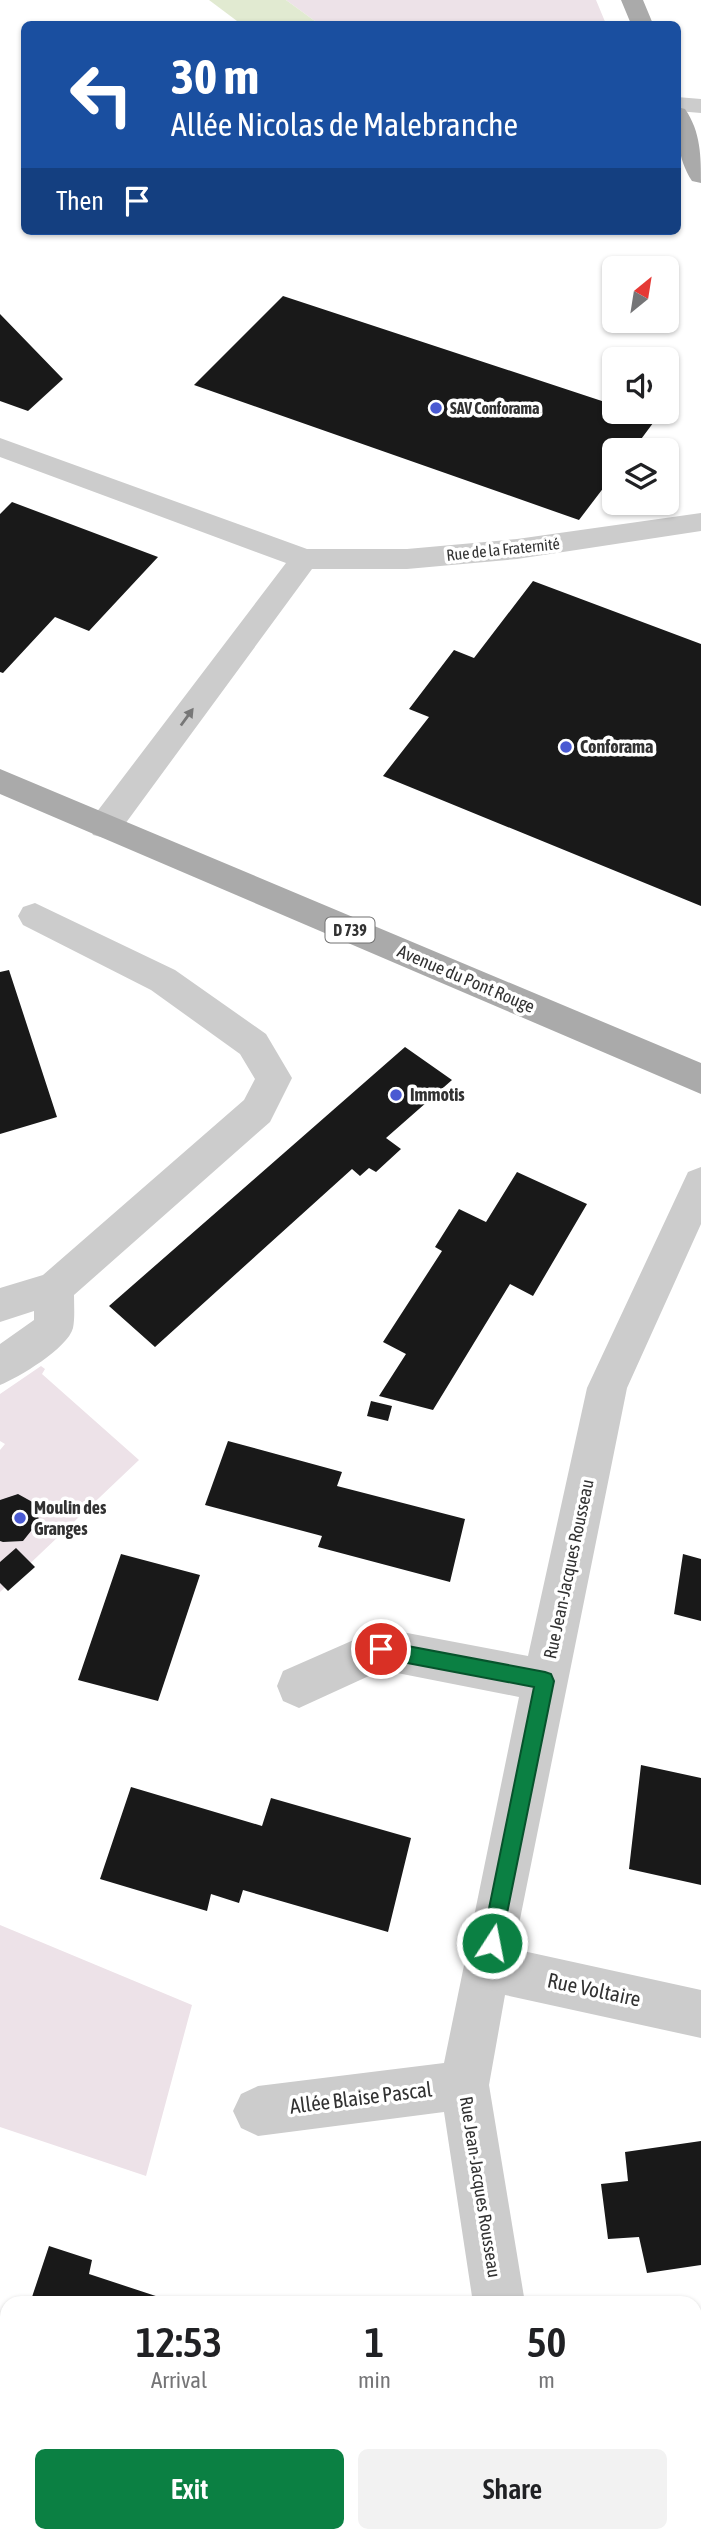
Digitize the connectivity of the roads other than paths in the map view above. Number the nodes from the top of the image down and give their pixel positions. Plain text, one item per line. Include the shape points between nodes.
1 (632, 0) edge
2 (641, 21) edge
3 (681, 104) edge
4 (701, 106) edge
5 (681, 124) edge
6 (701, 176) edge
7 (0, 447) edge
8 (701, 522) edge
9 (304, 559) junction
10 (0, 780) edge
11 (106, 826) junction
12 (35, 916) dead end
13 (701, 1079) edge
14 (701, 1183) edge
15 (55, 1288) junction
16 (0, 1305) edge
17 (0, 1367) edge
18 (545, 1681) junction
19 (299, 1686) dead end
20 (487, 1967) junction
21 (701, 2014) edge
22 (464, 2085) junction
23 (258, 2111) dead end
24 (498, 2296) edge

1 - 2 main road
3 - 4 street
5 - 6 main road
7 - 9 street, Rue de la Fraternité
8 - 9 street, Rue de la Fraternité via 517,549 407,559
11 -> 9 street
10 - 11 main road, Avenue du Pont Rouge / D 739
11 - 13 main road, Avenue du Pont Rouge / D 739
12 - 15 street via 163,980 253,1044 274,1078 257,1111
14 - 18 street, Rue Jean-Jacques Rousseau via 607,1388
15 - 16 street
15 - 17 street via 53,1329
18 - 19 street via 381,1649
18 - 20 street, Rue Jean-Jacques Rousseau
20 - 21 street, Rue Voltaire
20 - 22 street, Rue Jean-Jacques Rousseau
22 - 23 street, Allée Blaise Pascal
22 - 24 street, Rue Jean-Jacques Rousseau

